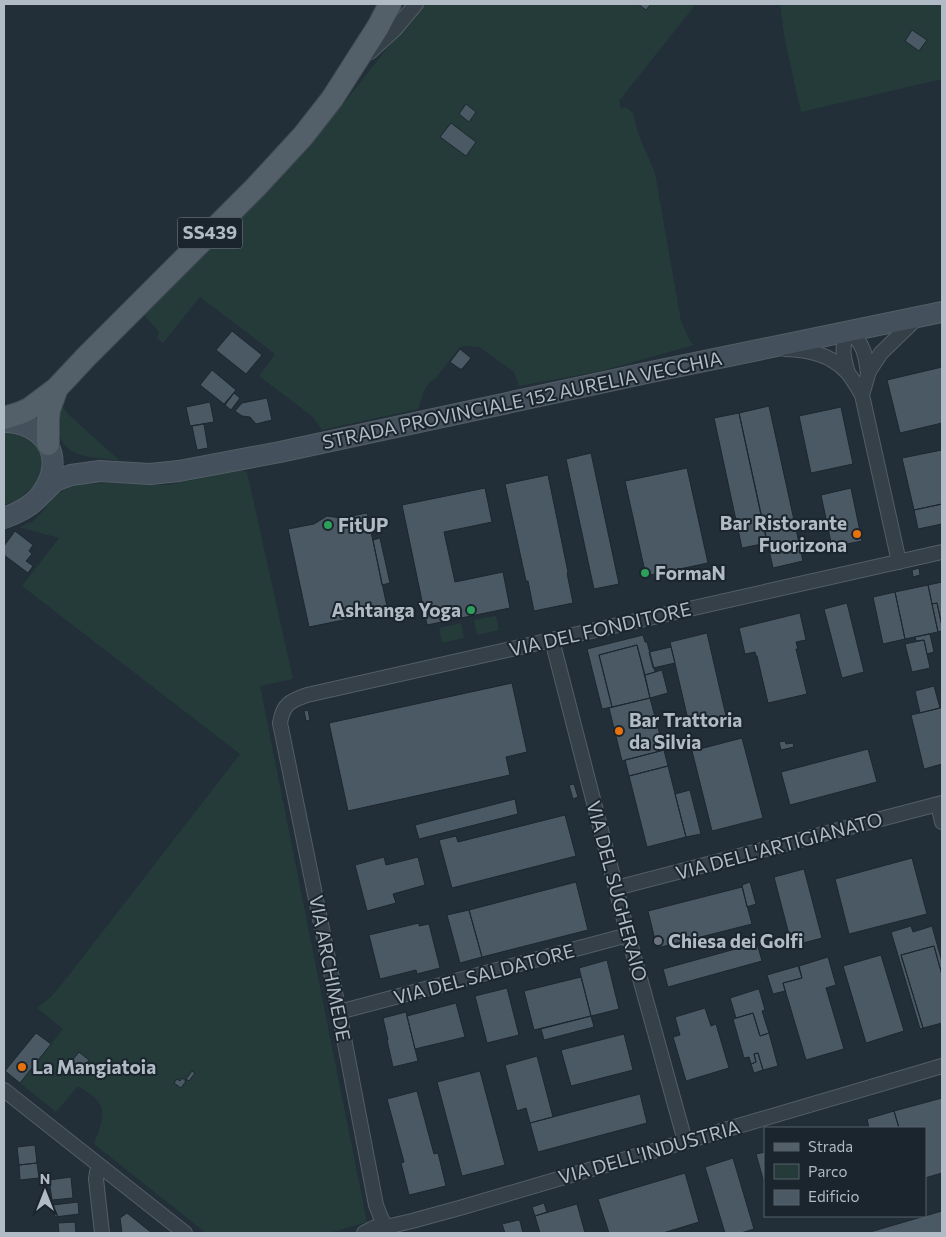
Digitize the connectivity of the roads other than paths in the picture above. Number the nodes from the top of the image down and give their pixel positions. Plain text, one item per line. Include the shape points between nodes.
1 (390, 4) edge
2 (416, 4) edge
3 (352, 68) junction
4 (942, 312) edge
5 (918, 317) junction
6 (848, 332) junction
7 (762, 349) junction
8 (848, 373) junction
9 (868, 374) junction
10 (57, 388) junction
11 (862, 395) junction
12 (4, 420) edge
13 (50, 448) junction
14 (100, 471) junction
15 (42, 494) junction
16 (4, 518) edge
17 (942, 552) edge
18 (899, 562) junction
19 (552, 640) junction
20 (281, 732) joint
21 (940, 803) edge
22 (942, 822) edge
23 (616, 888) junction
24 (628, 935) junction
25 (339, 1012) junction
26 (942, 1066) edge
27 (4, 1090) edge
28 (685, 1141) junction
29 (100, 1166) junction
30 (376, 1205) junction
31 (368, 1231) edge
32 (392, 1231) edge
33 (102, 1233) edge
34 (185, 1233) edge

1 - 3 main road, SS439
2 - 3 street via 395,29
3 - 10 main road, SS439 via 303,136 256,187
4 - 5 main road, STRADA PROVINCIALE 152 AURELIA VECCHIA
5 - 6 main road, STRADA PROVINCIALE 152 AURELIA VECCHIA
5 - 9 street via 881,353
6 - 7 main road, STRADA PROVINCIALE 152 AURELIA VECCHIA
6 - 8 street via 843,346
6 - 9 street via 860,342
7 - 8 street via 799,349 823,355
7 - 14 main road, STRADA PROVINCIALE 152 AURELIA VECCHIA via 219,464 150,474
8 - 11 street
9 - 11 street
10 - 12 main road, SS439 via 29,409
10 - 13 main road, SS439 via 49,410
11 - 18 street
12 - 13 main road, STRADA PROVINCIALE 152 AURELIA VECCHIA via 27,426 42,436
13 - 14 main road, STRADA PROVINCIALE 152 AURELIA VECCHIA via 74,462
13 - 15 main road, STRADA PROVINCIALE 152 AURELIA VECCHIA via 52,474
14 - 15 main road, STRADA PROVINCIALE 152 AURELIA VECCHIA via 62,478
15 - 16 main road, STRADA PROVINCIALE 152 AURELIA VECCHIA via 23,510
17 - 18 street, VIA DEL FONDITORE
18 - 19 street, VIA DEL FONDITORE
19 - 20 street, VIA DEL FONDITORE via 294,699 282,714
19 - 23 street, VIA DEL SUGHERAIO
20 - 25 street, VIA ARCHIMEDE
21 - 22 street
21 - 23 street, VIA DELL'ARTIGIANATO
23 - 24 street, VIA DEL SUGHERAIO
24 - 25 street, VIA DEL SALDATORE
24 - 28 street, VIA DEL SUGHERAIO
25 - 30 street, VIA ARCHIMEDE
26 - 28 street, VIA DELL'INDUSTRIA
27 - 29 street
28 - 32 street, VIA DELL'INDUSTRIA via 412,1222
29 - 33 street via 96,1179
29 - 34 street
30 - 31 street, VIA ARCHIMEDE
30 - 32 street, VIA ARCHIMEDE via 381,1218
31 - 32 street, VIA DELL'INDUSTRIA via 377,1226

